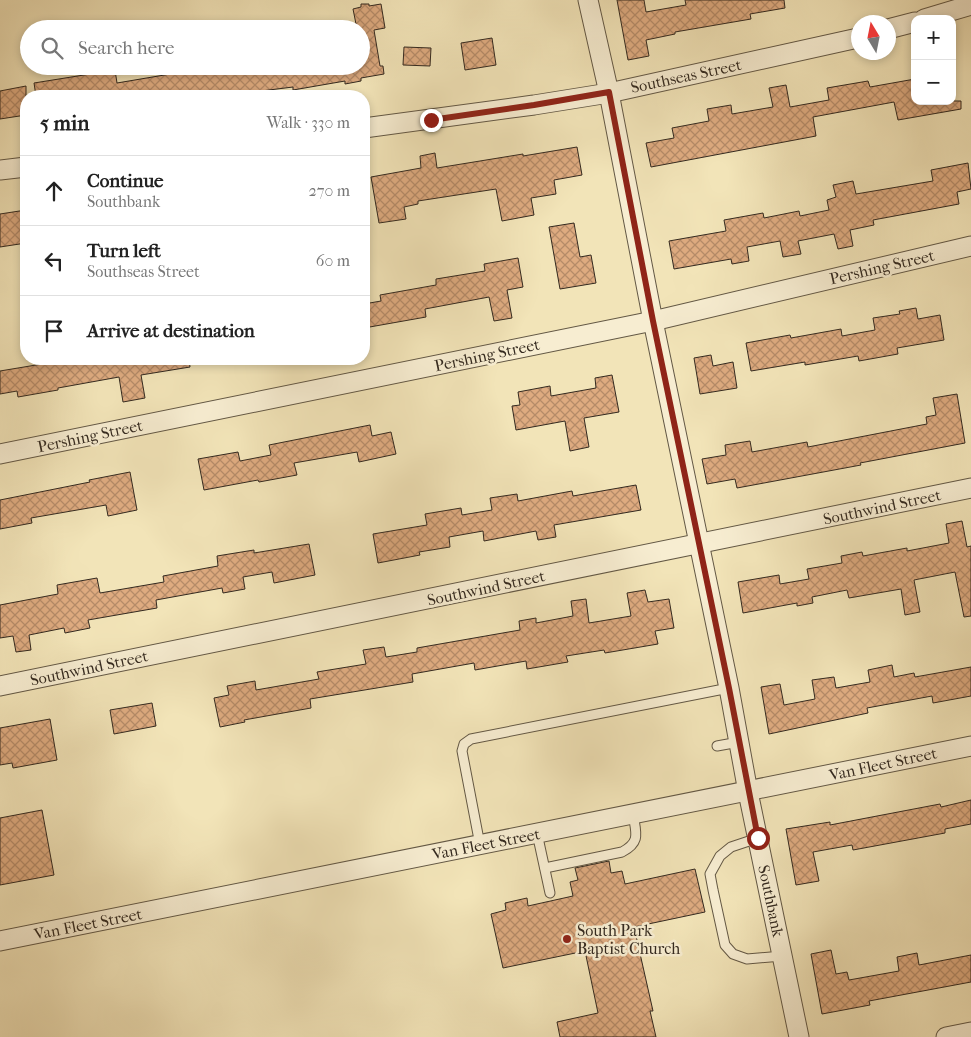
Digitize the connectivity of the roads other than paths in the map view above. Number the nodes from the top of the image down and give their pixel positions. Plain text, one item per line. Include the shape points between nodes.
1 (588, 0) edge
2 (971, 5) edge
3 (937, 15) edge
4 (911, 23) edge
5 (896, 28) edge
6 (851, 40) edge
7 (609, 92) junction
8 (370, 127) edge
9 (20, 168) edge
10 (0, 170) edge
11 (971, 246) edge
12 (653, 321) junction
13 (0, 454) edge
14 (971, 488) edge
15 (699, 544) junction
16 (0, 686) edge
17 (729, 688) junction
18 (739, 742) junction
19 (717, 746) dead end
20 (971, 746) edge
21 (748, 792) junction
22 (633, 814) junction
23 (537, 833) junction
24 (758, 838) junction
25 (480, 845) junction
26 (545, 868) junction
27 (550, 893) dead end
28 (0, 941) edge
29 (782, 956) junction
30 (971, 1032) edge
31 (799, 1037) edge
32 (946, 1037) edge

1 - 7 street, Southbank
2 - 3 street
4 - 5 street
6 - 7 street, Southseas Street
7 - 8 street, Southseas Street
7 - 12 street, Southbank
9 - 10 street
11 - 12 street, Pershing Street
12 - 13 street, Pershing Street
12 - 15 street, Southbank
14 - 15 street, Southwind Street
15 - 16 street, Southwind Street
15 - 17 street, Southbank
17 - 18 street, Southbank
17 - 25 lane via 471,739 462,750
18 - 19 lane
18 - 21 street, Southbank
20 - 21 street, Van Fleet Street
21 - 22 street, Van Fleet Street
21 - 24 street, Southbank
22 - 23 street, Van Fleet Street
22 - 26 lane via 637,835 629,848
23 - 25 street, Van Fleet Street
23 - 26 lane
24 - 29 street, Southbank
24 - 29 lane via 732,847 720,856 710,874 712,890 725,945 732,954 747,959
25 - 28 street, Van Fleet Street
26 - 27 lane
29 - 31 street, Southbank
30 - 32 street

